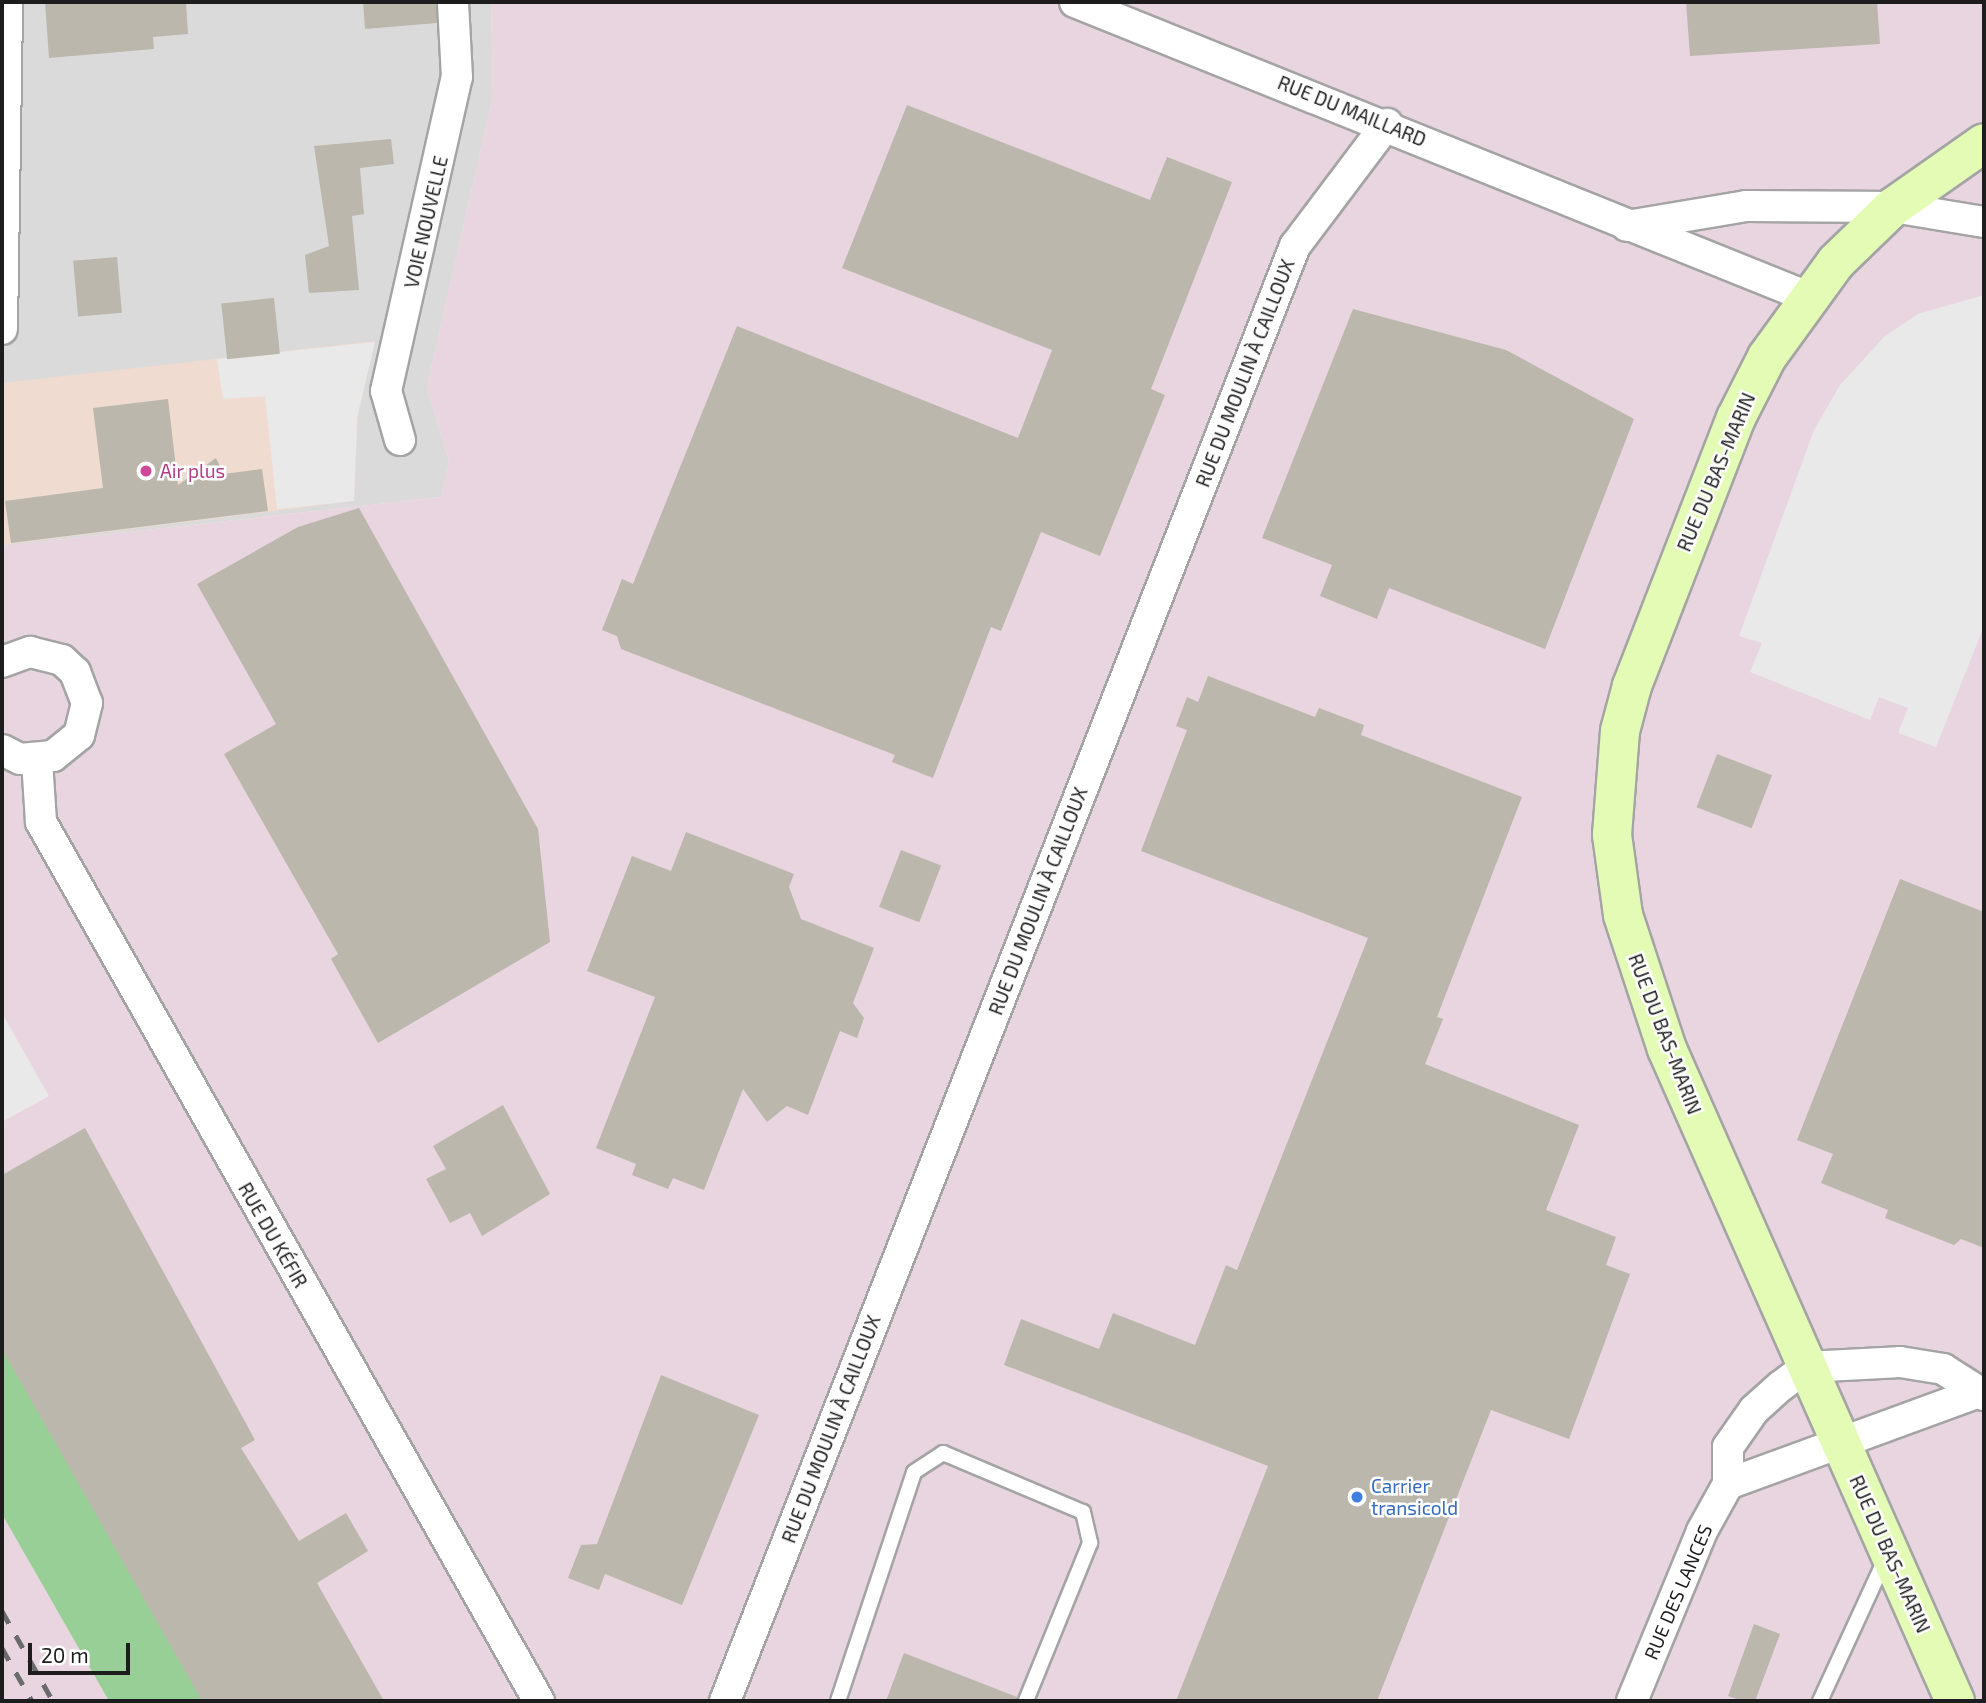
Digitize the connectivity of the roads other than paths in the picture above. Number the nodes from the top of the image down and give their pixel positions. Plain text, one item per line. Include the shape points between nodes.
1 (7, 2) edge
2 (453, 2) edge
3 (1075, 2) edge
4 (1387, 124) junction
5 (1984, 143) edge
6 (1893, 207) junction
7 (1984, 222) edge
8 (1627, 226) junction
9 (1808, 297) junction
10 (2, 329) edge
11 (400, 440) dead end
12 (2, 662) edge
13 (2, 750) edge
14 (37, 760) junction
15 (1806, 1367) junction
16 (1981, 1394) edge
17 (1838, 1440) junction
18 (1728, 1485) junction
19 (1890, 1549) junction
20 (724, 1700) edge
21 (1816, 1700) edge
22 (539, 1701) edge
23 (838, 1701) edge
24 (1026, 1701) edge
25 (1632, 1701) edge
26 (1955, 1701) edge

1 - 10 street
2 - 11 street, VOIE NOUVELLE via 457,77 386,391
3 - 4 street, RUE DU MAILLARD
4 - 8 street, RUE DU MAILLARD
4 - 20 street, RUE DU MOULIN À CAILLOUX via 1295,246
5 - 6 main road, RUE DU BAS-MARIN
6 - 7 street
6 - 8 street via 1746,206
6 - 9 main road, RUE DU BAS-MARIN
8 - 9 street, RUE DU MAILLARD
9 - 15 main road, RUE DU BAS-MARIN via 1736,418 1647,644 1619,732 1612,835 1623,915 1648,999
12 - 14 street via 30,652 46,653 75,671 83,686 86,719 79,735 53,756
13 - 14 street
14 - 22 street, RUE DU KÉFIR via 41,822
15 - 16 street via 1922,1363 1956,1376
15 - 17 main road, RUE DU BAS-MARIN
15 - 18 street, RUE DES LANCES via 1737,1430 1728,1447
16 - 17 street
17 - 18 street
17 - 19 main road, RUE DU BAS-MARIN
18 - 25 street, RUE DES LANCES via 1702,1531
19 - 21 lane
19 - 26 main road, RUE DU BAS-MARIN
23 - 24 lane via 914,1472 943,1453 1083,1512 1090,1543

